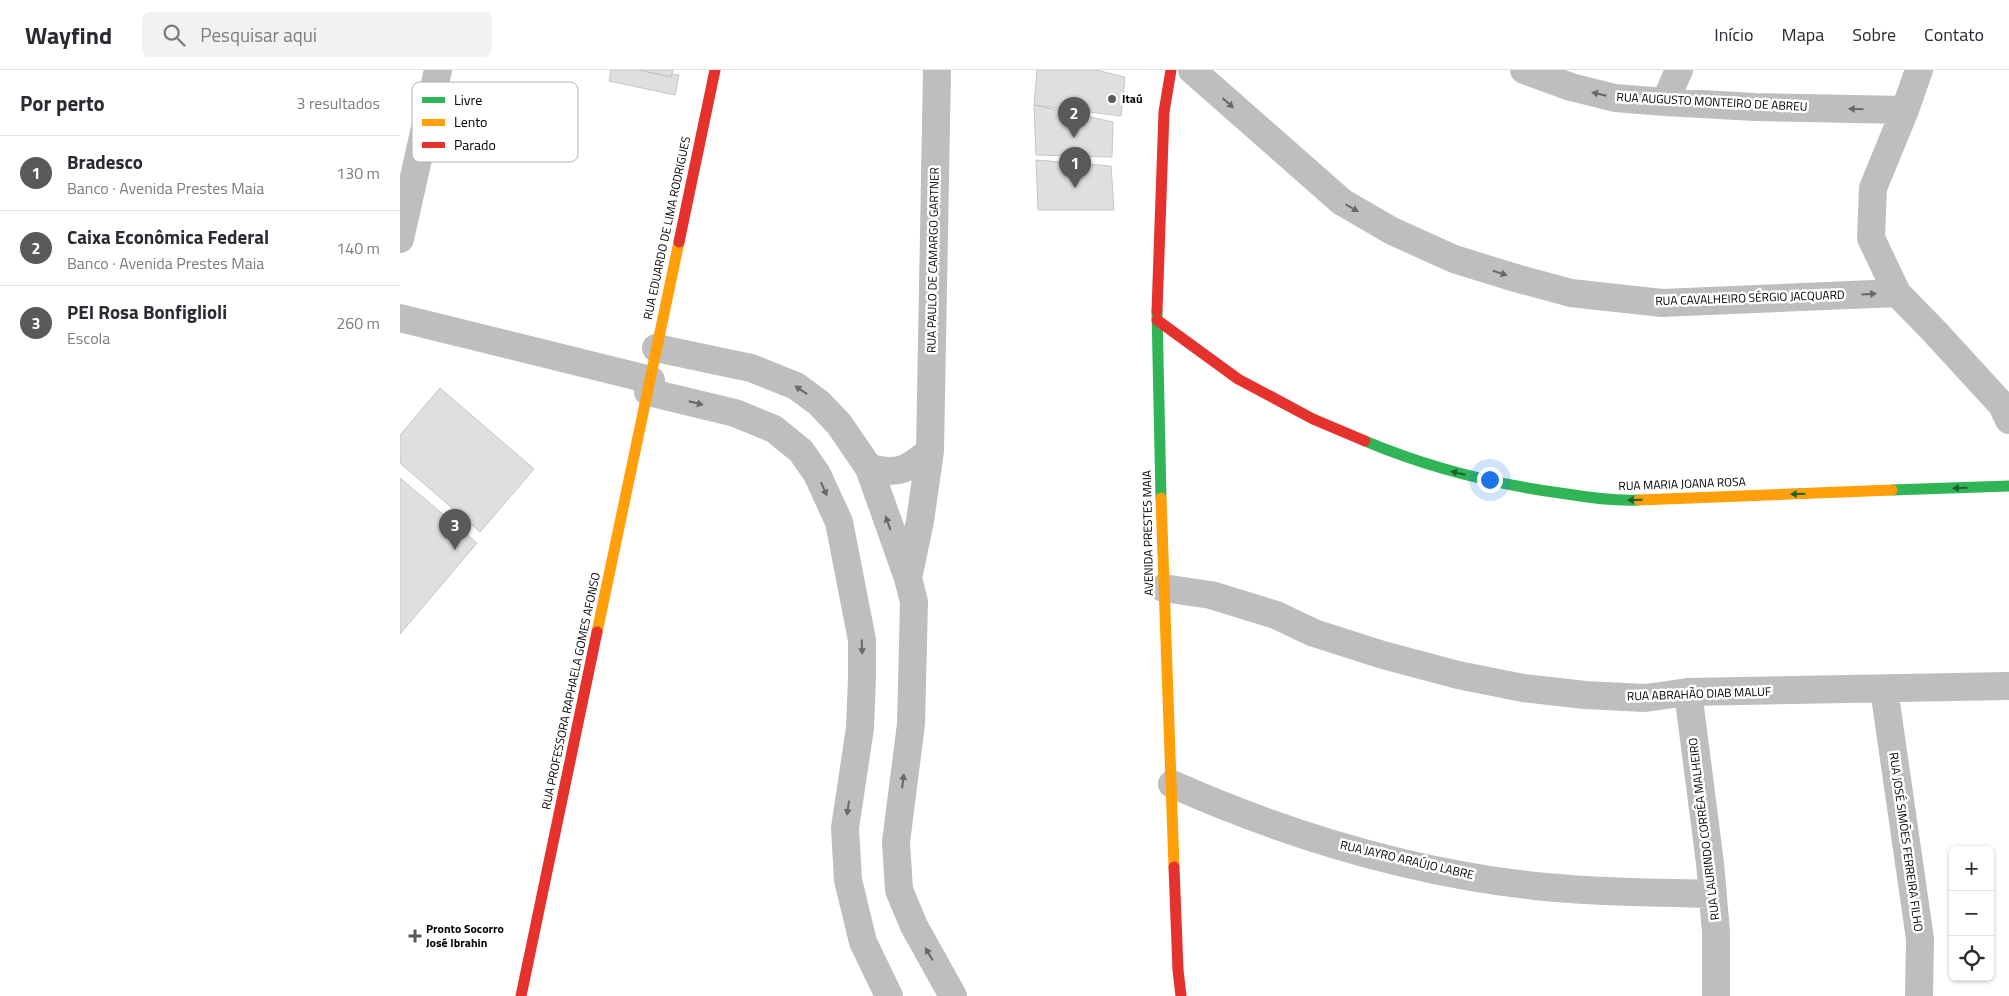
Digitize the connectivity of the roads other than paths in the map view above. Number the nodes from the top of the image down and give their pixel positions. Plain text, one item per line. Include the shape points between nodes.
1 (715, 70) edge
2 (937, 70) edge
3 (1171, 70) edge
4 (1192, 70) edge
5 (1524, 70) edge
6 (1679, 70) edge
7 (1919, 70) edge
8 (1665, 102) junction
9 (1905, 110) junction
10 (417, 162) edge
11 (400, 239) edge
12 (1897, 293) junction
13 (400, 318) edge
14 (1157, 320) junction
15 (656, 348) junction
16 (649, 386) junction
17 (2009, 420) edge
18 (930, 451) junction
19 (869, 468) junction
20 (2009, 486) edge
21 (1163, 588) junction
22 (911, 590) junction
23 (2009, 686) edge
24 (1884, 689) junction
25 (1688, 692) junction
26 (1172, 784) junction
27 (1713, 894) junction
28 (521, 996) edge
29 (889, 996) edge
30 (953, 996) edge
31 (1181, 996) edge
32 (1716, 996) edge
33 (1919, 996) edge

1 - 15 street, RUA EDUARDO DE LIMA RODRIGUES
2 - 18 street, RUA PAULO DE CAMARGO GARTNER
3 - 14 street, AVENIDA PRESTES MAIA via 1164,112
4 -> 12 street, RUA CAVALHEIRO SÉRGIO JACQUARD via 1342,202 1392,231 1454,259 1519,280 1571,293 1662,303
8 -> 5 street, RUA AUGUSTO MONTEIRO DE ABREU via 1615,98
6 - 8 street
7 - 9 street
9 -> 8 street, RUA AUGUSTO MONTEIRO DE ABREU
9 - 12 street via 1873,188 1871,238
10 - 11 street
12 - 17 street via 2002,405
13 - 16 street
20 -> 14 street, RUA MARIA JOANA ROSA via 1617,500 1525,488 1449,471 1381,448 1313,419 1238,379
14 - 21 street, AVENIDA PRESTES MAIA
15 - 16 street, RUA EDUARDO DE LIMA RODRIGUES
19 -> 15 street via 839,424 796,386 751,368
16 - 28 street, RUA PROFESSORA RAPHAELA GOMES AFONSO
16 -> 29 street via 736,413 774,429 801,451 812,466 838,522 862,640 860,728 845,828 848,880 863,942
18 - 19 street via 898,472
18 - 22 street, RUA PAULO DE CAMARGO GARTNER
22 -> 19 street
21 - 25 street, RUA ABRAHÃO DIAB MALUF via 1211,595 1267,612 1314,633 1383,656 1458,675 1524,688 1585,695 1644,698
21 - 26 street, AVENIDA PRESTES MAIA
30 -> 22 street via 914,926 899,890 896,842 912,724
23 - 24 street, RUA ABRAHÃO DIAB MALUF
24 - 25 street, RUA ABRAHÃO DIAB MALUF
24 - 33 street, RUA JOSÉ SIMÕES FERREIRA FILHO via 1920,940
25 - 27 street, RUA LAURINDO CORRÊA MALHEIRO
26 - 27 street, RUA JAYRO ARAÚJO LABRE via 1306,836 1443,871 1535,886
26 - 31 street, AVENIDA PRESTES MAIA
27 - 32 street, RUA LAURINDO CORRÊA MALHEIRO

